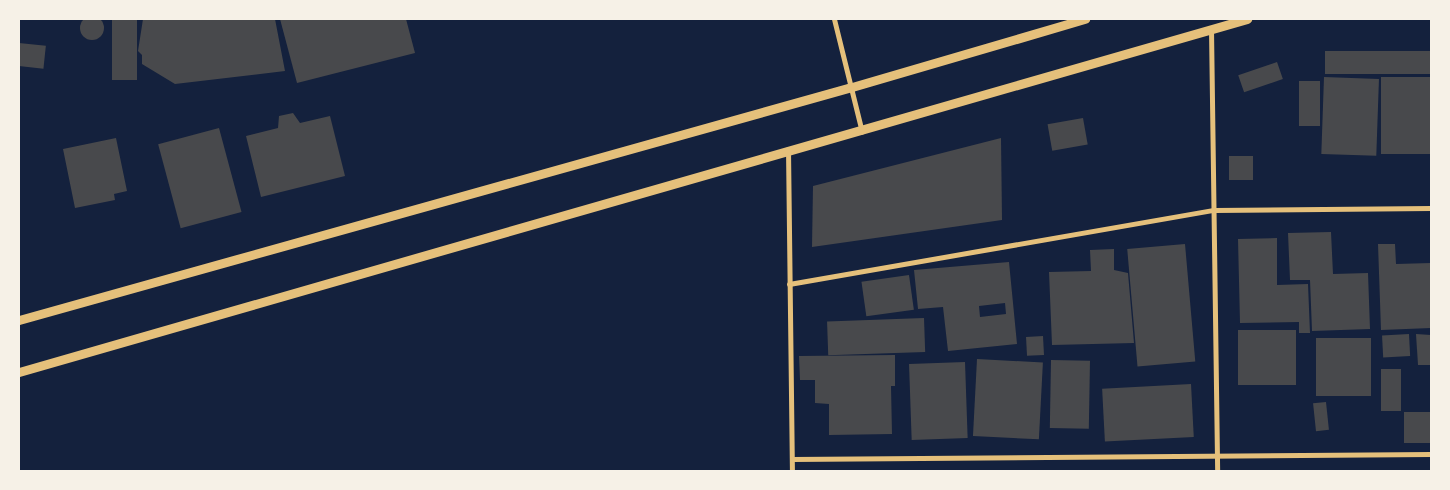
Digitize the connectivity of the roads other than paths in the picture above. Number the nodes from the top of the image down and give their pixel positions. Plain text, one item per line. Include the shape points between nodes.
1 (834, 19) edge
2 (1085, 19) edge
3 (1247, 19) edge
4 (1211, 29) junction
5 (852, 87) junction
6 (862, 132) junction
7 (788, 149) junction
8 (1431, 208) edge
9 (1214, 210) junction
10 (789, 284) junction
11 (19, 320) edge
12 (19, 372) edge
13 (1431, 454) edge
14 (1216, 456) junction
15 (792, 459) junction
16 (792, 471) edge
17 (1217, 471) edge

1 - 5 street
2 - 5 street
3 - 4 street
4 - 6 street
4 - 9 street
5 - 6 street
5 - 11 street
6 - 7 street
7 - 10 street
7 - 12 street
8 - 9 street
9 - 10 street
9 - 14 street
10 - 15 street
13 - 14 street
14 - 15 street
14 - 17 street
15 - 16 street

